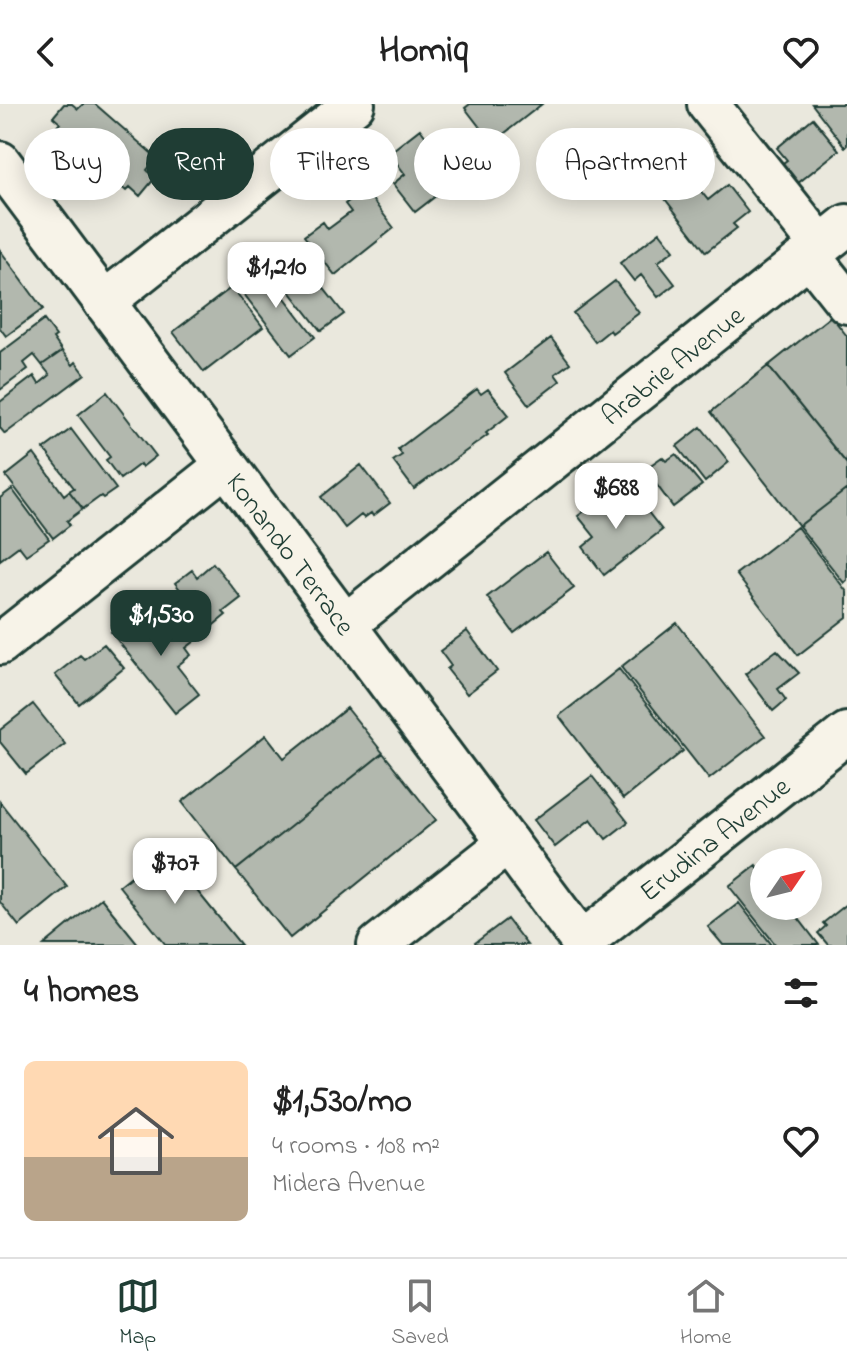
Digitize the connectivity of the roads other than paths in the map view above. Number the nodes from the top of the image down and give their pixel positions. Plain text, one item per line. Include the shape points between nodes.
1 (354, 104) edge
2 (708, 104) edge
3 (0, 162) edge
4 (826, 242) edge
5 (104, 302) junction
6 (847, 303) edge
7 (226, 465) junction
8 (345, 625) junction
9 (0, 644) edge
10 (847, 733) edge
11 (508, 843) junction
12 (583, 944) edge
13 (378, 945) edge

1 - 5 street
2 - 4 street
3 - 5 street, Konando Terrace
4 - 6 street
4 - 8 street, Arabrie Avenue
5 - 7 street, Konando Terrace
7 - 8 street, Konando Terrace
7 - 9 street
8 - 11 street, Konando Terrace
10 - 12 street, Erudina Avenue
11 - 12 street, Konando Terrace
11 - 13 street

